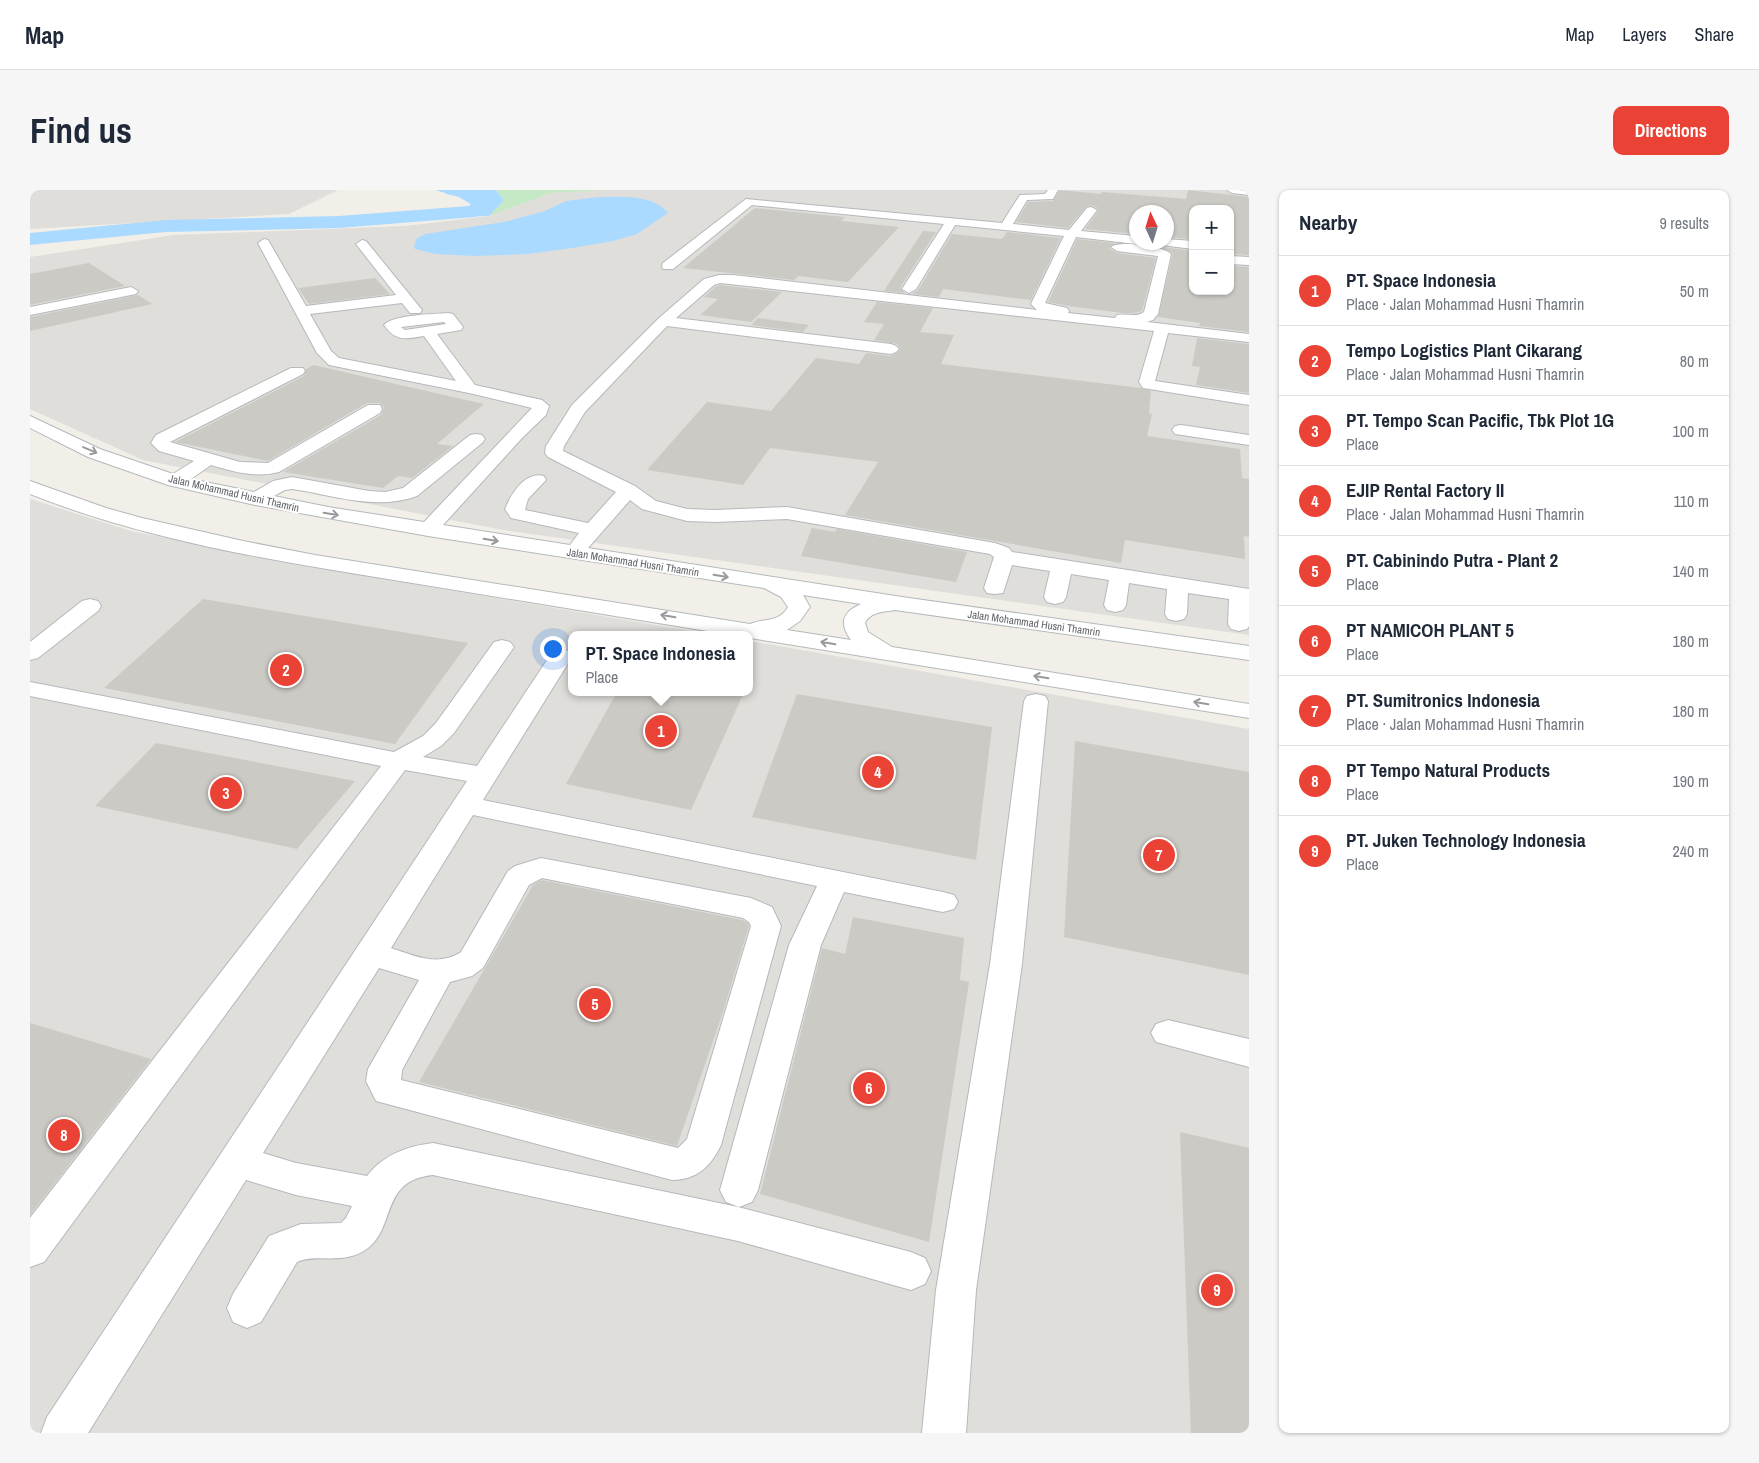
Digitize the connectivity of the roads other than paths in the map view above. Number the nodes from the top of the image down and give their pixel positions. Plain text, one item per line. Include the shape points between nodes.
1 (1053, 190) edge
2 (1232, 190) edge
3 (1249, 192) edge
4 (1090, 210) dead end
5 (959, 225) junction
6 (1005, 227) junction
7 (1069, 238) junction
8 (1129, 240) edge
9 (264, 243) dead end
10 (1174, 243) edge
11 (362, 244) dead end
12 (1189, 245) edge
13 (1234, 249) edge
14 (1249, 251) edge
15 (1234, 260) edge
16 (1249, 261) edge
17 (668, 266) dead end
18 (909, 289) dead end
19 (131, 292) dead end
20 (405, 298) junction
21 (30, 311) edge
22 (301, 312) junction
23 (664, 321) junction
24 (1162, 328) junction
25 (1249, 338) edge
26 (891, 350) dead end
27 (297, 371) dead end
28 (470, 388) junction
29 (1249, 400) edge
30 (374, 409) dead end
31 (30, 421) edge
32 (1181, 430) dead end
33 (30, 433) edge
34 (58, 436) junction
35 (476, 438) dead end
36 (1249, 440) edge
37 (208, 459) junction
38 (537, 480) dead end
39 (175, 481) junction
40 (30, 487) edge
41 (628, 490) junction
42 (256, 499) junction
43 (428, 530) junction
44 (592, 530) junction
45 (575, 552) junction
46 (1004, 556) junction
47 (1062, 565) junction
48 (1124, 566) junction
49 (766, 583) junction
50 (1178, 584) junction
51 (994, 588) dead end
52 (1246, 590) edge
53 (1055, 597) dead end
54 (902, 604) junction
55 (1115, 605) dead end
56 (90, 606) dead end
57 (1176, 614) dead end
58 (1239, 624) dead end
59 (743, 628) junction
60 (502, 647) dead end
61 (30, 653) edge
62 (889, 653) junction
63 (1249, 653) edge
64 (561, 656) dead end
65 (30, 689) edge
66 (1036, 700) dead end
67 (1249, 711) edge
68 (398, 762) junction
69 (484, 776) junction
70 (465, 805) junction
71 (835, 880) junction
72 (943, 902) dead end
73 (371, 953) junction
74 (440, 972) junction
75 (1168, 1033) dead end
76 (1249, 1053) edge
77 (237, 1161) junction
78 (739, 1190) dead end
79 (376, 1194) junction
80 (30, 1249) edge
81 (911, 1271) dead end
82 (247, 1308) dead end
83 (63, 1433) edge
84 (944, 1433) edge

1 - 6 street via 1049,197 1024,197
2 - 3 street
4 - 7 street
5 - 6 street
5 - 17 street via 749,202
5 - 18 street
6 - 7 street
7 - 7 street via 1039,306 1136,319 1147,318 1151,314 1164,253
7 - 8 street
9 - 22 street
10 - 12 street
11 - 20 street
13 - 14 street
15 - 16 street
19 - 21 street
20 - 22 street
20 - 28 street
22 - 28 street via 325,353 334,362
23 - 24 street via 709,282 725,279
23 - 26 street
23 - 41 street via 578,409 555,446 554,453
24 - 25 street
24 - 29 street via 1147,383
27 - 37 street via 160,441 166,447
28 - 43 street via 536,404 541,406 540,411
30 - 37 street via 269,469 246,468
31 - 34 street, Jalan Mohammad Husni Thamrin
32 - 36 street
33 - 34 street
34 -> 39 street, Jalan Mohammad Husni Thamrin via 94,453
35 - 42 street via 410,492 399,497 382,498 292,483 280,484
37 - 39 street
38 - 44 street via 519,497 515,509 518,514
39 - 42 street, Jalan Mohammad Husni Thamrin
59 -> 40 street via 324,562 201,539 56,498
41 - 44 street
41 - 46 street via 648,505 688,515 787,513 995,549
42 -> 43 street, Jalan Mohammad Husni Thamrin
43 -> 45 street, Jalan Mohammad Husni Thamrin
44 - 45 street
45 -> 49 street, Jalan Mohammad Husni Thamrin
46 - 47 street
46 - 51 street
47 - 48 street
47 - 53 street
48 - 50 street
48 - 52 street
48 - 55 street
49 - 54 street, Jalan Mohammad Husni Thamrin
49 - 59 street via 795,596 799,607 795,617 764,629
50 - 52 street
50 - 57 street
52 - 58 street
54 - 62 street via 871,607 855,620 855,629 861,638
54 - 63 street, Jalan Mohammad Husni Thamrin
56 - 61 street
62 -> 59 street
60 - 68 street via 455,717 432,741
67 -> 62 street
64 - 69 street
65 - 68 street
66 - 84 street via 1006,964 956,1290
68 - 69 street
68 - 80 street
69 - 70 street
70 - 71 street
70 - 73 street
71 - 72 street
71 - 78 street via 805,944
73 - 74 street
73 - 77 street
74 - 74 street via 385,1069 383,1080 388,1091 672,1164 687,1164 703,1145 766,926 762,915 751,909 541,868 518,878 472,960 465,966
75 - 76 street
77 - 79 street via 296,1179
77 - 83 street
79 - 81 street via 397,1170 420,1160 433,1159 738,1224
79 - 82 street via 360,1231 349,1239 291,1243 283,1249

